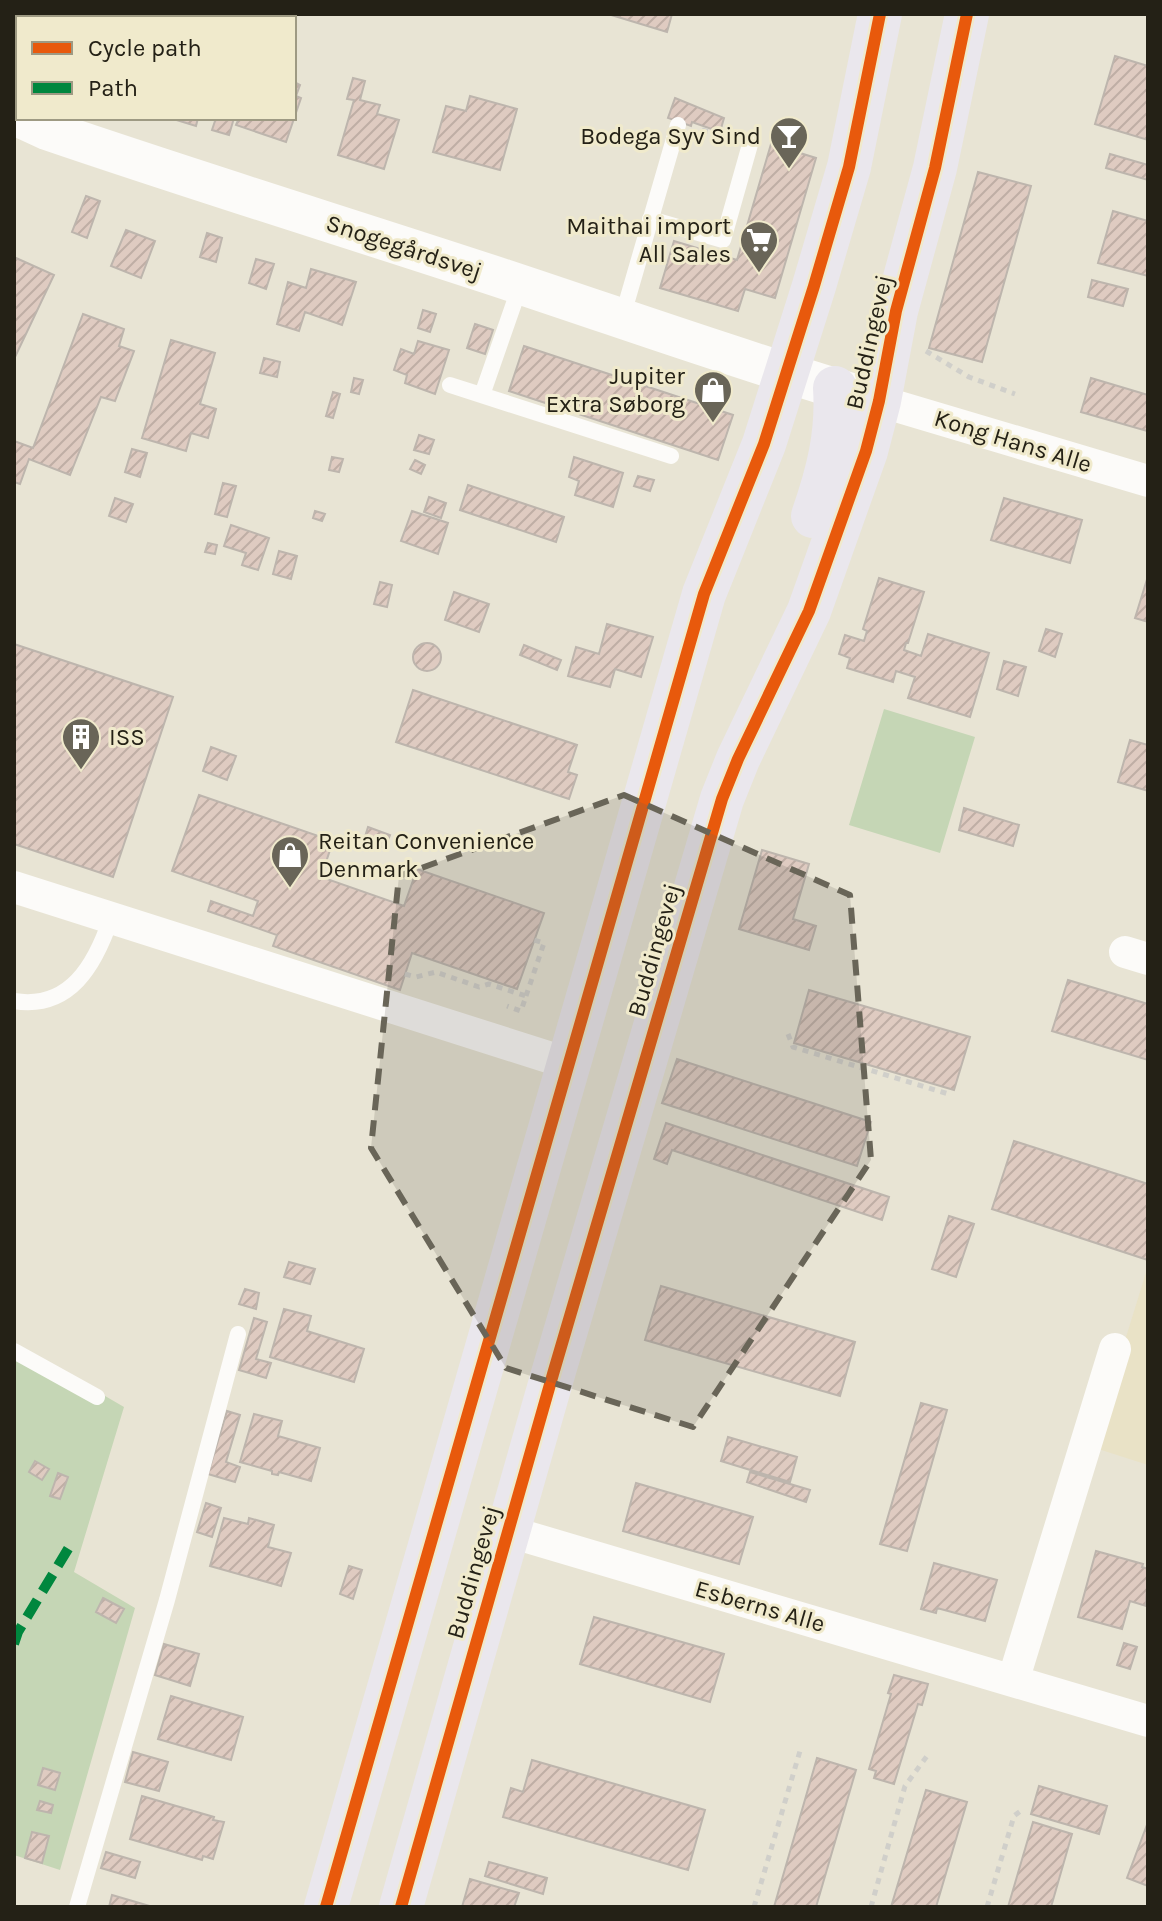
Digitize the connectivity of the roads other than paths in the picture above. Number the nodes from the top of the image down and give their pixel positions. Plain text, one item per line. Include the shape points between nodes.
1 (880, 14) edge
2 (967, 14) edge
3 (26, 120) edge
4 (678, 125) road end
5 (751, 141) road end
6 (650, 219) junction
7 (521, 284) junction
8 (622, 318) junction
9 (787, 373) junction
10 (450, 385) dead end
11 (835, 388) junction
12 (482, 395) junction
13 (879, 401) junction
14 (671, 456) dead end
15 (1148, 481) edge
16 (738, 759) junction
17 (14, 887) edge
18 (111, 918) junction
19 (14, 1001) edge
20 (567, 1063) junction
21 (238, 1334) dead end
22 (1115, 1349) dead end
23 (14, 1351) edge
24 (97, 1397) dead end
25 (507, 1531) junction
26 (1013, 1681) junction
27 (1148, 1721) edge
28 (77, 1907) edge
29 (326, 1907) edge
30 (401, 1907) edge

1 - 9 main road, Buddingevej via 849,167
2 - 13 main road, Buddingevej
3 - 7 street, Snogegårdsvej via 248,198
4 - 6 lane
5 - 6 lane via 723,240
6 - 8 lane
7 - 8 street, Snogegårdsvej
7 - 12 lane
8 - 9 street, Snogegårdsvej
9 - 11 street, Snogegårdsvej
9 - 20 main road, Buddingevej via 704,594
10 - 12 lane
11 - 13 street, Snogegårdsvej
11 - 16 main road via 829,467 763,659
12 - 14 lane
13 - 15 street, Kong Hans Alle
13 - 16 main road, Buddingevej via 809,611
16 - 25 main road, Buddingevej
17 - 18 street
18 - 19 lane via 77,983 49,1002
18 - 20 street
20 - 29 main road, Buddingevej
21 - 28 lane
22 - 26 street
23 - 24 lane
25 - 26 street, Esberns Alle
25 - 30 main road, Buddingevej
26 - 27 street, Esberns Alle

